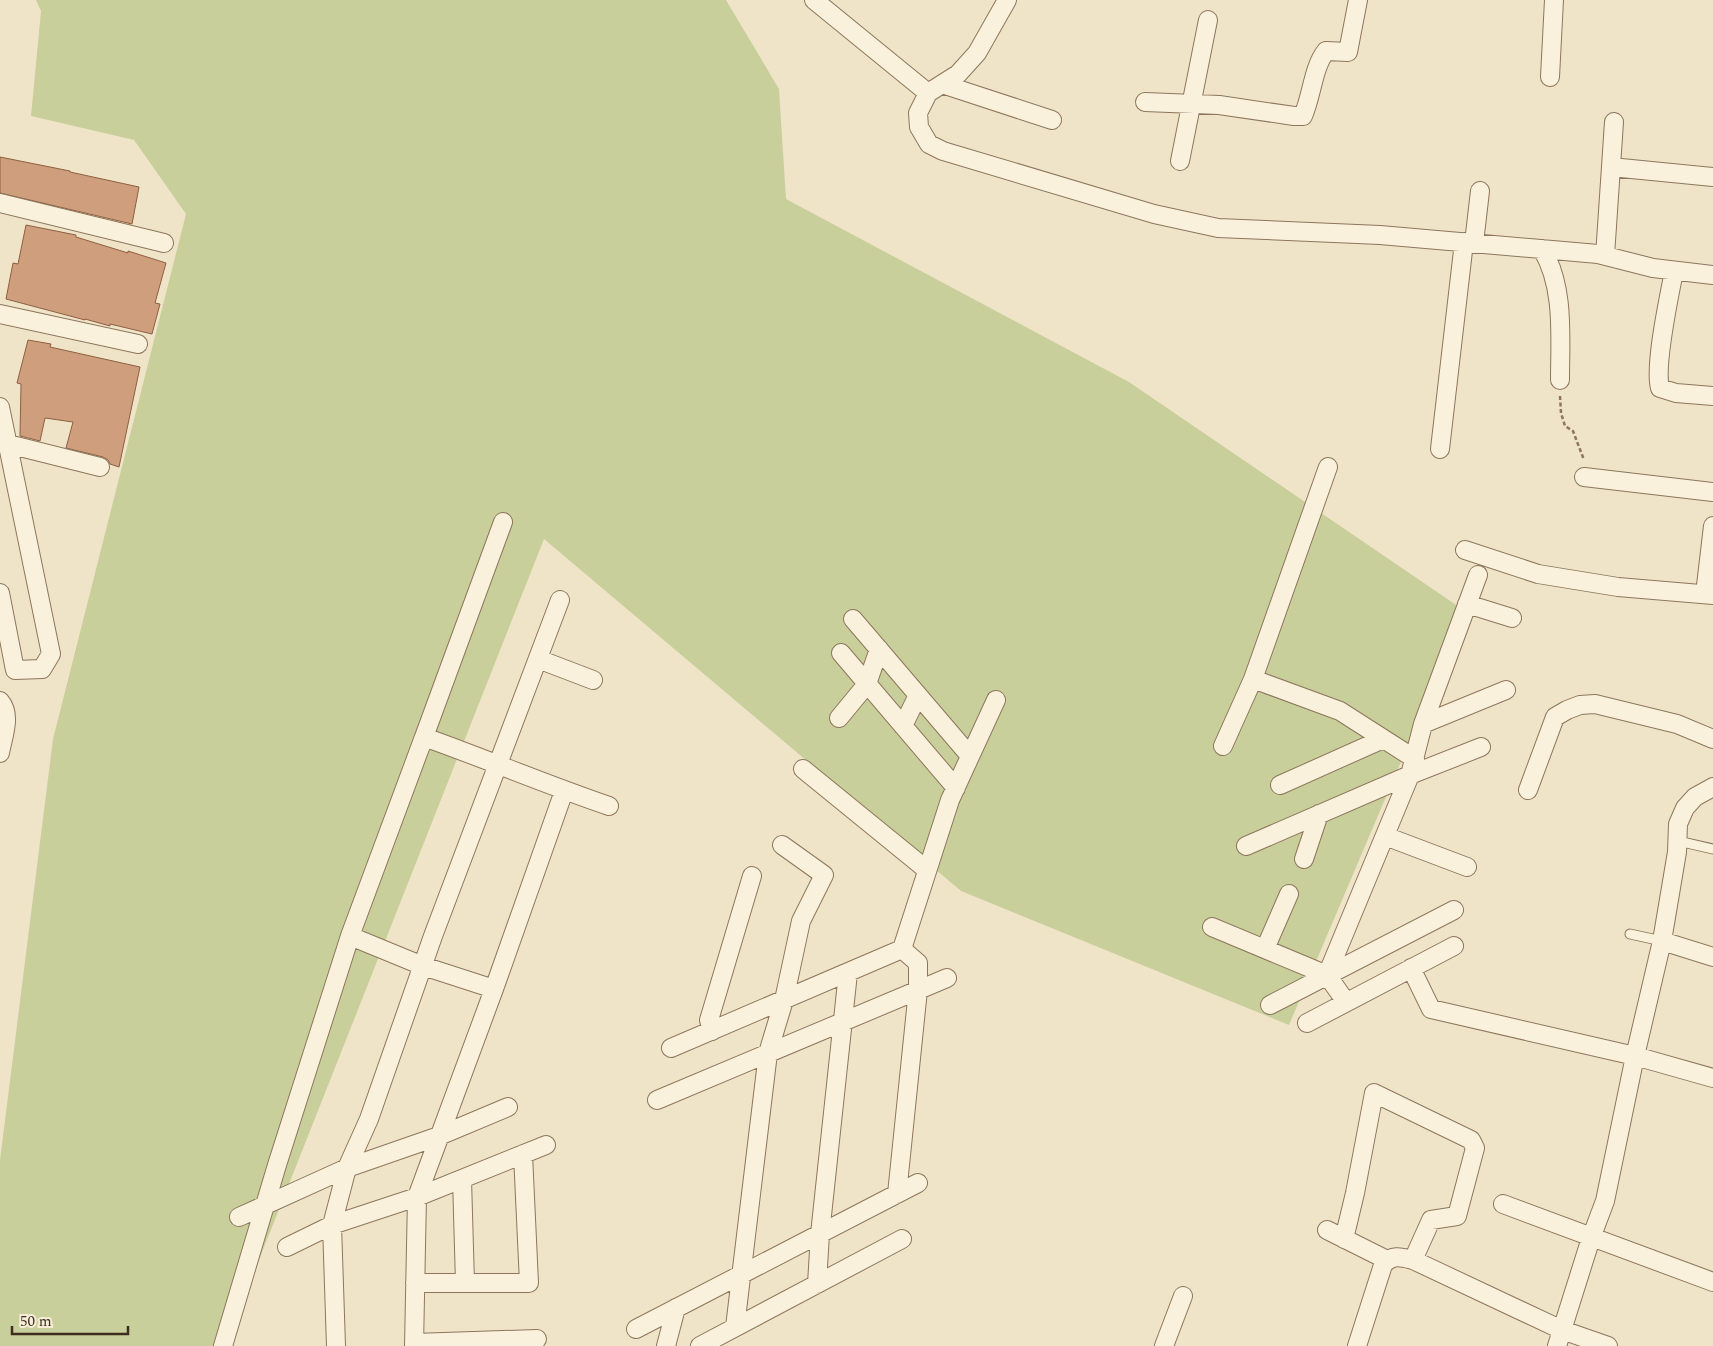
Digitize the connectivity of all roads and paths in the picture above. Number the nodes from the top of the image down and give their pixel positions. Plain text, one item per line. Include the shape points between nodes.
1 (814, 0) edge
2 (1007, 0) edge
3 (1358, 0) edge
4 (1554, 0) edge
5 (1208, 20) dead end
6 (1550, 77) dead end
7 (935, 89) junction
8 (1145, 102) dead end
9 (1192, 104) junction
10 (1052, 120) dead end
11 (1614, 122) dead end
12 (1180, 161) dead end
13 (1611, 167) junction
14 (1713, 177) edge
15 (1480, 191) dead end
16 (0, 203) edge
17 (164, 242) dead end
18 (1469, 242) junction
19 (1542, 249) junction
20 (1604, 256) junction
21 (1674, 271) junction
22 (1713, 276) edge
23 (0, 314) edge
24 (138, 344) dead end
25 (1560, 380) joint
26 (1713, 396) edge
27 (0, 407) edge
28 (8, 444) junction
29 (1440, 449) dead end
30 (100, 467) dead end
31 (1328, 467) dead end
32 (1584, 477) joint
33 (1713, 492) edge
34 (503, 522) dead end
35 (1713, 526) edge
36 (1465, 550) dead end
37 (1478, 575) dead end
38 (0, 593) edge
39 (1709, 595) edge
40 (560, 600) dead end
41 (1467, 604) junction
42 (1512, 618) dead end
43 (853, 619) dead end
44 (879, 649) junction
45 (841, 653) dead end
46 (538, 659) junction
47 (593, 680) dead end
48 (1253, 680) junction
49 (867, 684) junction
50 (1506, 690) dead end
51 (918, 695) junction
52 (996, 700) dead end
53 (0, 701) edge
54 (839, 718) dead end
55 (1423, 724) junction
56 (903, 726) junction
57 (424, 736) junction
58 (1383, 739) junction
59 (1713, 739) edge
60 (1224, 746) dead end
61 (1481, 747) dead end
62 (0, 754) edge
63 (970, 756) junction
64 (499, 764) junction
65 (1412, 767) junction
66 (803, 769) dead end
67 (1280, 785) dead end
68 (1713, 787) edge
69 (956, 788) junction
70 (1528, 790) dead end
71 (564, 791) junction
72 (609, 806) dead end
73 (1319, 814) junction
74 (1385, 836) junction
75 (1678, 841) junction
76 (782, 846) dead end
77 (1246, 846) dead end
78 (1713, 849) edge
79 (1304, 859) dead end
80 (1467, 867) dead end
81 (928, 870) junction
82 (752, 876) dead end
83 (1289, 894) dead end
84 (1454, 910) dead end
85 (1212, 927) dead end
86 (1630, 934) dead end
87 (350, 936) junction
88 (1662, 941) junction
89 (1454, 946) dead end
90 (902, 949) junction
91 (1266, 949) junction
92 (1713, 956) edge
93 (423, 966) junction
94 (1412, 968) junction
95 (848, 973) junction
96 (1328, 975) junction
97 (947, 978) dead end
98 (494, 990) junction
99 (918, 990) junction
100 (784, 1000) junction
101 (1346, 1002) junction
102 (1270, 1005) dead end
103 (843, 1022) junction
104 (1307, 1023) dead end
105 (712, 1030) junction
106 (671, 1048) dead end
107 (768, 1053) junction
108 (1635, 1056) junction
109 (1713, 1078) edge
110 (657, 1100) dead end
111 (508, 1107) dead end
112 (439, 1136) junction
113 (546, 1145) dead end
114 (523, 1154) junction
115 (347, 1168) junction
116 (462, 1179) junction
117 (918, 1183) dead end
118 (897, 1194) junction
119 (417, 1197) junction
120 (1503, 1204) dead end
121 (265, 1205) junction
122 (239, 1217) dead end
123 (332, 1225) junction
124 (1327, 1230) dead end
125 (820, 1234) junction
126 (902, 1238) dead end
127 (1344, 1238) junction
128 (1591, 1238) junction
129 (287, 1246) dead end
130 (1387, 1260) junction
131 (1413, 1260) junction
132 (741, 1275) junction
133 (1713, 1282) edge
134 (415, 1283) junction
135 (465, 1283) junction
136 (817, 1284) junction
137 (1183, 1296) dead end
138 (676, 1308) junction
139 (735, 1327) junction
140 (636, 1329) dead end
141 (1559, 1338) edge
142 (537, 1339) dead end
143 (478, 1343) edge
144 (414, 1344) edge
145 (223, 1346) edge
146 (336, 1346) edge
147 (666, 1346) edge
148 (700, 1346) edge
149 (1164, 1346) edge
150 (1357, 1346) edge
151 (1608, 1346) edge

1 - 7 street
2 - 7 street via 977,53 958,74
3 - 9 street via 1348,52 1326,51 1320,58 1304,116
4 - 6 street
5 - 9 street
7 - 10 street
7 - 18 street via 918,113 919,127 929,144 943,151 1154,214 1218,228
8 - 9 street
9 - 12 street
11 - 13 street
13 - 14 street
13 - 20 street
15 - 18 street
16 - 17 street
18 - 19 street
18 - 29 street
19 - 20 street
19 - 25 street via 1549,261 1558,294
20 - 21 street
21 - 22 street
21 - 26 street via 1660,355 1660,388 1676,393
23 - 24 street
25 - 32 path via 1564,426 1573,431 1580,444 1585,463
27 - 28 street
28 - 30 street
28 - 38 street via 51,654 42,669 15,670
31 - 48 street
32 - 33 street
34 - 57 street
35 - 39 street
36 - 39 street via 1538,574 1618,587
37 - 41 street
40 - 46 street
41 - 42 street
41 - 55 street
43 - 44 street
44 - 49 street
44 - 51 street
45 - 49 street
46 - 47 street
46 - 64 street
48 - 58 street via 1340,711
48 - 60 street
49 - 54 street
49 - 56 street
50 - 55 street
51 - 56 street
51 - 63 street
52 - 63 street
53 - 62 street via 7,715
55 - 65 street
56 - 69 street
57 - 64 street
57 - 87 street
58 - 65 street
58 - 67 street
59 - 70 street via 1677,724 1595,704 1580,705 1555,717
61 - 65 street
63 - 69 street
64 - 71 street
64 - 93 street
65 - 73 street
65 - 74 street
66 - 81 street
68 - 75 street via 1695,797 1685,808 1678,824
69 - 81 street
71 - 72 street
71 - 98 street
73 - 77 street
73 - 79 street
74 - 80 street
74 - 96 street
75 - 78 lane
75 - 88 street
76 - 100 street via 824,875 801,921
81 - 90 street
82 - 105 street via 709,1020
83 - 91 street
84 - 96 street
85 - 91 street
86 - 88 lane
87 - 93 street
87 - 121 street
88 - 92 street
88 - 108 street
89 - 94 street
90 - 95 street
90 - 99 street via 918,963
91 - 96 street
93 - 98 street
93 - 115 street via 369,1118
94 - 101 street
94 - 108 street via 1431,1009
95 - 100 street
95 - 103 street
96 - 101 street
96 - 102 street
97 - 99 street
98 - 112 street
99 - 103 street
99 - 118 street
100 - 105 street
100 - 107 street
101 - 104 street
103 - 107 street
103 - 125 street
105 - 106 street
107 - 110 street
107 - 132 street
108 - 109 street
108 - 128 street via 1605,1201
111 - 112 street
112 - 115 street
112 - 119 street
113 - 114 street
114 - 116 street
114 - 135 street via 529,1283
115 - 121 street
115 - 123 street
116 - 119 street
116 - 135 street
117 - 118 street
118 - 125 street
119 - 123 street
119 - 134 street
120 - 128 street
121 - 122 street
121 - 145 street
123 - 129 street
123 - 146 street
124 - 127 street
125 - 132 street
125 - 136 street
126 - 136 street
127 - 130 street
127 - 131 street via 1374,1093 1471,1140 1475,1148 1457,1216 1431,1220
128 - 133 street
128 - 141 street
130 - 131 street via 1399,1257
130 - 150 street
131 - 141 street
132 - 138 street
132 - 139 street
134 - 135 street
134 - 144 street
136 - 139 street
137 - 149 street
138 - 140 street
138 - 147 street
139 - 148 street
141 - 151 street
142 - 143 street
143 - 144 street

